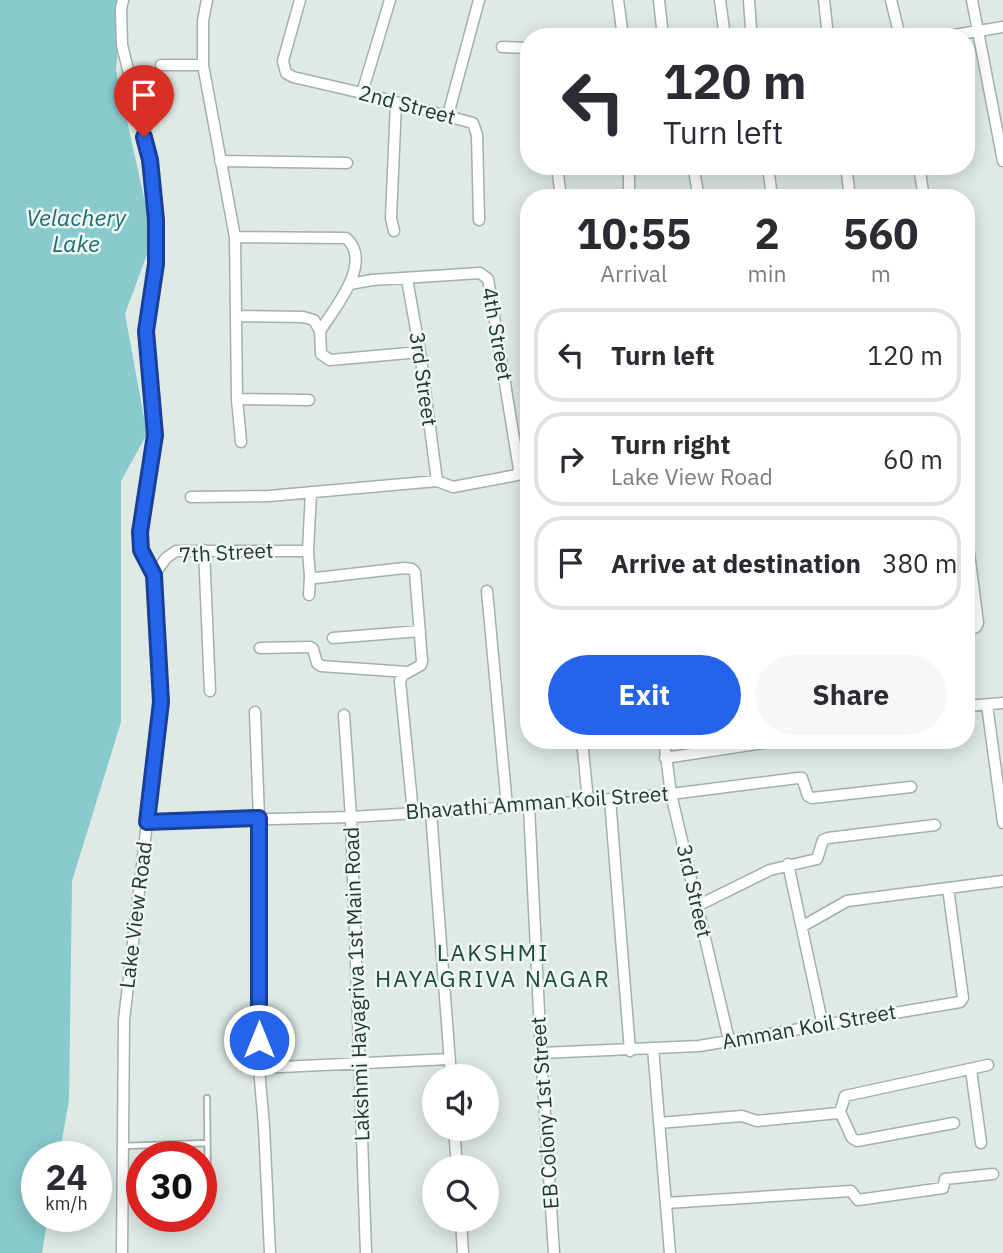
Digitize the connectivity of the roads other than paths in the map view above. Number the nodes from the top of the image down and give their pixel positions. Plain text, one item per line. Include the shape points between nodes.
1 (122, 0) edge
2 (207, 0) edge
3 (300, 0) edge
4 (390, 0) edge
5 (479, 0) edge
6 (618, 0) edge
7 (659, 0) edge
8 (720, 0) edge
9 (748, 0) edge
10 (824, 0) edge
11 (891, 0) edge
12 (972, 0) edge
13 (1003, 27) edge
14 (622, 28) edge
15 (662, 28) edge
16 (724, 28) edge
17 (751, 28) edge
18 (827, 28) edge
19 (898, 28) edge
20 (977, 30) junction
21 (502, 47) dead end
22 (520, 48) edge
23 (161, 65) dead end
24 (203, 65) junction
25 (362, 93) junction
26 (396, 103) junction
27 (448, 115) junction
28 (220, 161) junction
29 (1003, 161) edge
30 (347, 163) dead end
31 (480, 220) dead end
32 (394, 231) dead end
33 (235, 237) junction
34 (407, 279) junction
35 (351, 284) junction
36 (237, 316) junction
37 (320, 331) junction
38 (420, 352) junction
39 (237, 399) junction
40 (309, 400) dead end
41 (241, 442) dead end
42 (437, 481) junction
43 (311, 492) junction
44 (191, 497) dead end
45 (204, 550) junction
46 (308, 551) junction
47 (154, 575) junction
48 (310, 576) junction
49 (487, 591) dead end
50 (309, 595) dead end
51 (975, 600) edge
52 (975, 626) edge
53 (420, 631) junction
54 (333, 638) dead end
55 (260, 648) dead end
56 (404, 675) junction
57 (210, 691) dead end
58 (1003, 703) edge
59 (987, 705) junction
60 (975, 706) edge
61 (256, 712) dead end
62 (344, 715) dead end
63 (583, 749) edge
64 (664, 749) edge
65 (724, 749) edge
66 (665, 758) junction
67 (912, 787) dead end
68 (671, 794) junction
69 (610, 799) junction
70 (588, 801) junction
71 (507, 806) junction
72 (529, 806) junction
73 (412, 813) junction
74 (431, 813) junction
75 (351, 817) junction
76 (259, 818) junction
77 (147, 822) junction
78 (1003, 823) edge
79 (936, 825) dead end
80 (788, 864) junction
81 (1003, 881) edge
82 (948, 888) junction
83 (697, 906) junction
84 (803, 926) junction
85 (823, 1026) junction
86 (729, 1040) junction
87 (653, 1048) junction
88 (630, 1051) junction
89 (541, 1053) junction
90 (450, 1059) junction
91 (360, 1064) junction
92 (450, 1064) edge
93 (988, 1065) dead end
94 (259, 1068) junction
95 (971, 1070) junction
96 (207, 1098) dead end
97 (840, 1112) junction
98 (659, 1123) junction
99 (954, 1123) dead end
100 (207, 1141) edge
101 (981, 1143) dead end
102 (122, 1146) junction
103 (126, 1146) edge
104 (993, 1174) dead end
105 (666, 1203) junction
106 (461, 1232) edge
107 (122, 1253) edge
108 (270, 1253) edge
109 (366, 1253) edge
110 (463, 1253) edge
111 (554, 1253) edge
112 (670, 1253) edge

1 - 47 street, Lake View Road via 122,45 150,160 156,220 156,264 146,331 155,435 140,532 141,550
2 - 24 street
3 - 25 street, 2nd Street via 283,61 286,73
4 - 25 street
5 - 27 street
6 - 14 street
7 - 15 street
8 - 16 street
9 - 17 street
10 - 18 street
11 - 19 street
12 - 20 street
13 - 20 street
20 - 29 street
21 - 22 street
23 - 24 street
24 - 28 street
25 - 26 street, 2nd Street
26 - 27 street, 2nd Street
26 - 32 street
27 - 31 street, 2nd Street via 475,126
28 - 30 street
28 - 33 street
33 - 35 street via 346,239 354,249
33 - 36 street
34 - 35 street
34 - 38 street, 3rd Street
34 - 42 street, 4th Street via 486,275 519,469 517,475 453,486
35 - 37 street
36 - 37 street via 309,318
36 - 39 street
37 - 38 street via 321,354 330,360
38 - 42 street, 3rd Street
39 - 40 street
39 - 41 street
42 - 43 street
43 - 44 street
43 - 46 street
45 - 46 street, 7th Street
45 - 47 street, 7th Street via 176,551
45 - 57 street
46 - 48 street
47 - 77 street, Lake View Road via 161,702
48 - 50 street
48 - 53 street via 412,569
49 - 71 street
51 - 52 street
53 - 54 street
53 - 56 street via 421,664
55 - 56 street via 310,647 321,666
56 - 73 street
58 - 59 street
59 - 60 street
59 - 78 street
61 - 76 street
62 - 75 street, Lakshmi Hayagriva 1st Main Road
63 - 70 street
64 - 66 street, 3rd Street
65 - 66 street
66 - 68 street, 3rd Street
67 - 68 street, Bhavathi Amman Koil Street via 813,798 798,778
68 - 69 street, Bhavathi Amman Koil Street
68 - 83 street, 3rd Street
69 - 70 street, Bhavathi Amman Koil Street
69 - 88 street
70 - 72 street, Bhavathi Amman Koil Street
71 - 72 street, Bhavathi Amman Koil Street
71 - 74 street, Bhavathi Amman Koil Street
72 - 89 street, EB Colony 1st Street
73 - 74 street, Bhavathi Amman Koil Street
73 - 75 street, Bhavathi Amman Koil Street
74 - 90 street
75 - 76 street, Bhavathi Amman Koil Street
75 - 91 street, Lakshmi Hayagriva 1st Main Road
76 - 77 street, Bhavathi Amman Koil Street
76 - 94 street
77 - 102 street, Lake View Road via 124,1020
79 - 80 street via 828,838 817,859
80 - 83 street
80 - 84 street
81 - 82 street
82 - 84 street via 847,901
82 - 85 street, Amman Koil Street via 963,1000
83 - 86 street, 3rd Street
84 - 85 street
85 - 86 street, Amman Koil Street
86 - 87 street, Amman Koil Street
87 - 88 street, Amman Koil Street
87 - 98 street
88 - 89 street, Amman Koil Street
89 - 111 street, EB Colony 1st Street
90 - 91 street
90 - 92 street
91 - 94 street
91 - 109 street, Lakshmi Hayagriva 1st Main Road
93 - 95 street
94 - 108 street
95 - 97 street via 845,1096
95 - 101 street
96 - 100 lane
97 - 98 street via 757,1121 742,1116
97 - 99 street via 857,1141
98 - 105 street
102 - 103 lane
102 - 107 street, Lake View Road
104 - 105 street via 945,1179 943,1188 858,1200 851,1191
105 - 112 street
106 - 110 street

